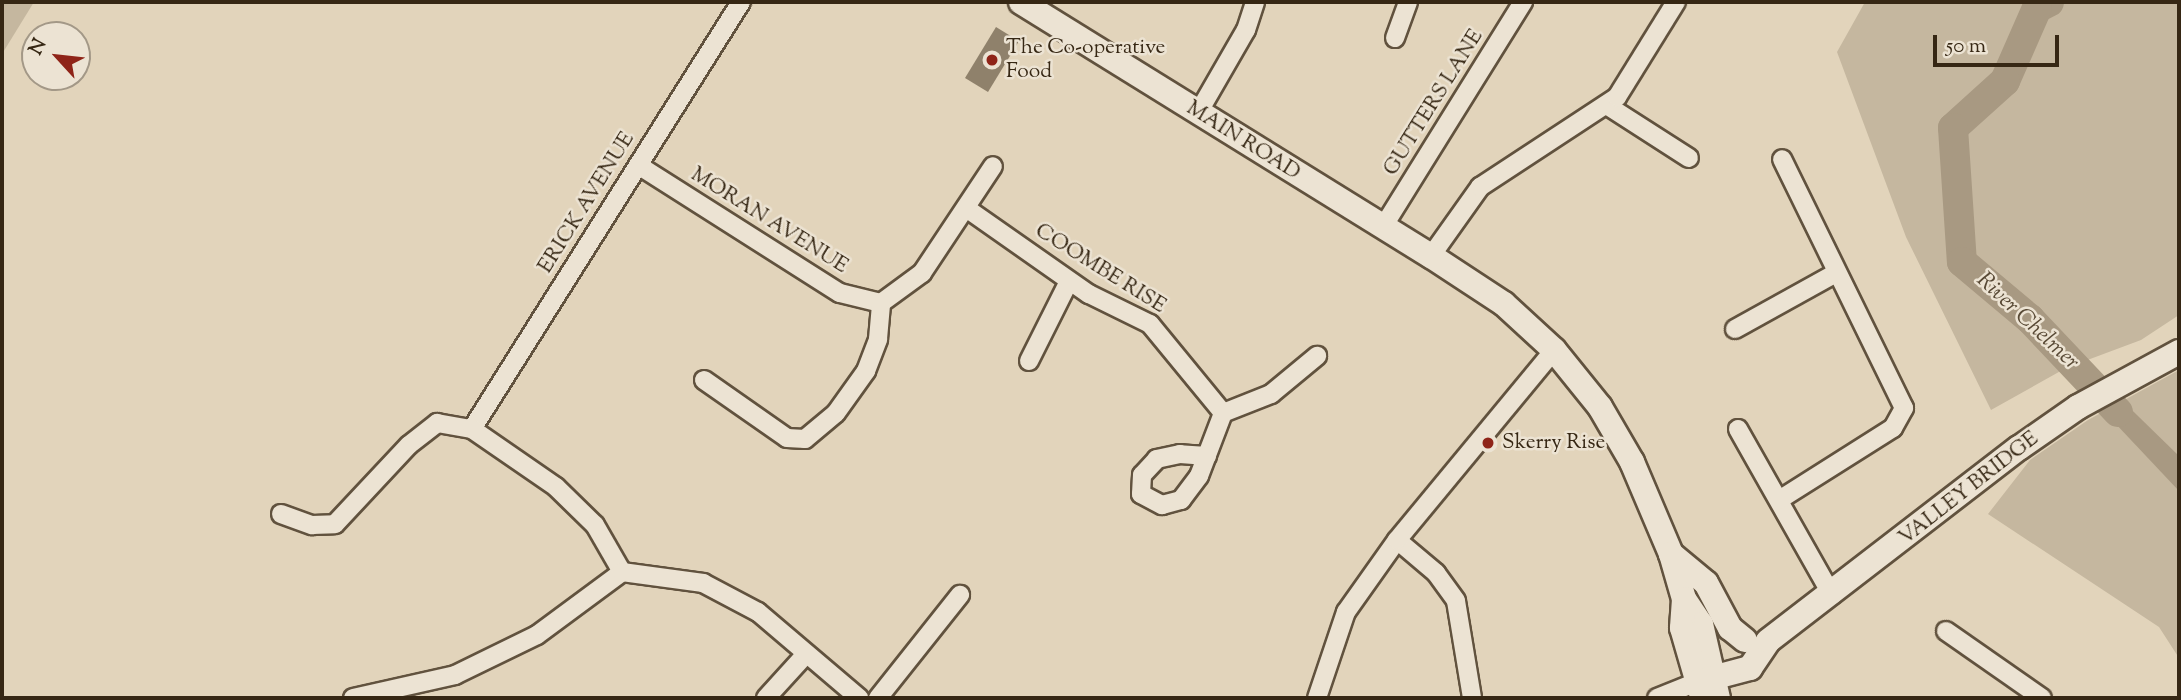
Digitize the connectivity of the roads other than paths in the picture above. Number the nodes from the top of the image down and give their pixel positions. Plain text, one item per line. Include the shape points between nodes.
1 (741, 2) edge
2 (1021, 2) edge
3 (1255, 2) edge
4 (1408, 2) edge
5 (1523, 2) edge
6 (1676, 2) edge
7 (1395, 38) dead end
8 (1608, 106) junction
9 (1198, 113) junction
10 (1689, 158) dead end
11 (1782, 159) dead end
12 (638, 165) junction
13 (993, 166) dead end
14 (966, 208) junction
15 (1383, 227) junction
16 (1431, 256) junction
17 (1836, 273) junction
18 (1069, 281) junction
19 (881, 303) junction
20 (1735, 329) dead end
21 (1554, 350) junction
22 (2179, 352) edge
23 (1317, 356) dead end
24 (1029, 361) dead end
25 (704, 380) dead end
26 (1223, 413) junction
27 (472, 429) junction
28 (1738, 429) dead end
29 (1207, 456) dead end
30 (1779, 500) junction
31 (281, 514) dead end
32 (1396, 540) junction
33 (1671, 554) junction
34 (622, 572) junction
35 (960, 595) dead end
36 (1832, 595) junction
37 (1946, 631) dead end
38 (1756, 640) junction
39 (806, 654) junction
40 (1708, 683) edge
41 (353, 698) edge
42 (766, 698) edge
43 (859, 698) edge
44 (878, 698) edge
45 (1317, 698) edge
46 (1472, 698) edge
47 (1657, 698) edge
48 (2042, 698) edge

1 - 12 street, ERICK AVENUE
2 - 9 main road, MAIN ROAD
3 - 9 street via 1247,30
4 - 7 street
5 - 15 street, GUTTERS LANE
6 - 8 street
8 - 10 street
8 - 16 street via 1480,187
9 - 15 main road, MAIN ROAD
11 - 17 street
12 - 19 street, MORAN AVENUE via 840,293
12 - 27 street, ERICK AVENUE
13 - 14 street
14 - 18 street, COOMBE RISE
14 - 19 street via 922,273
15 - 16 main road, MAIN ROAD
16 - 21 main road, MAIN ROAD via 1504,304
17 - 20 street
17 - 30 street via 1902,401 1903,415 1893,428
18 - 24 street
18 - 26 street, COOMBE RISE via 1150,324
19 - 25 street via 878,339 866,371 840,408 805,439 787,438
21 - 32 street
21 - 33 main road, MAIN ROAD via 1618,434
22 - 36 main road, VALLEY BRIDGE via 2078,407
23 - 26 street via 1270,394
26 - 29 street
27 - 31 street via 437,423 409,444 335,524 312,525
27 - 34 street via 556,487 595,525
28 - 30 street
30 - 36 street
32 - 45 street via 1346,611
32 - 46 street via 1436,573 1456,601
33 - 38 main road via 1706,583 1730,628
33 - 40 main road, MAIN ROAD via 1684,599 1701,624
34 - 39 street via 703,583 758,612
34 - 41 street via 537,635 455,675
35 - 44 street
36 - 38 main road, VALLEY BRIDGE
37 - 48 street
38 - 40 main road, VALLEY BRIDGE
39 - 42 street
39 - 43 street
40 - 47 street

